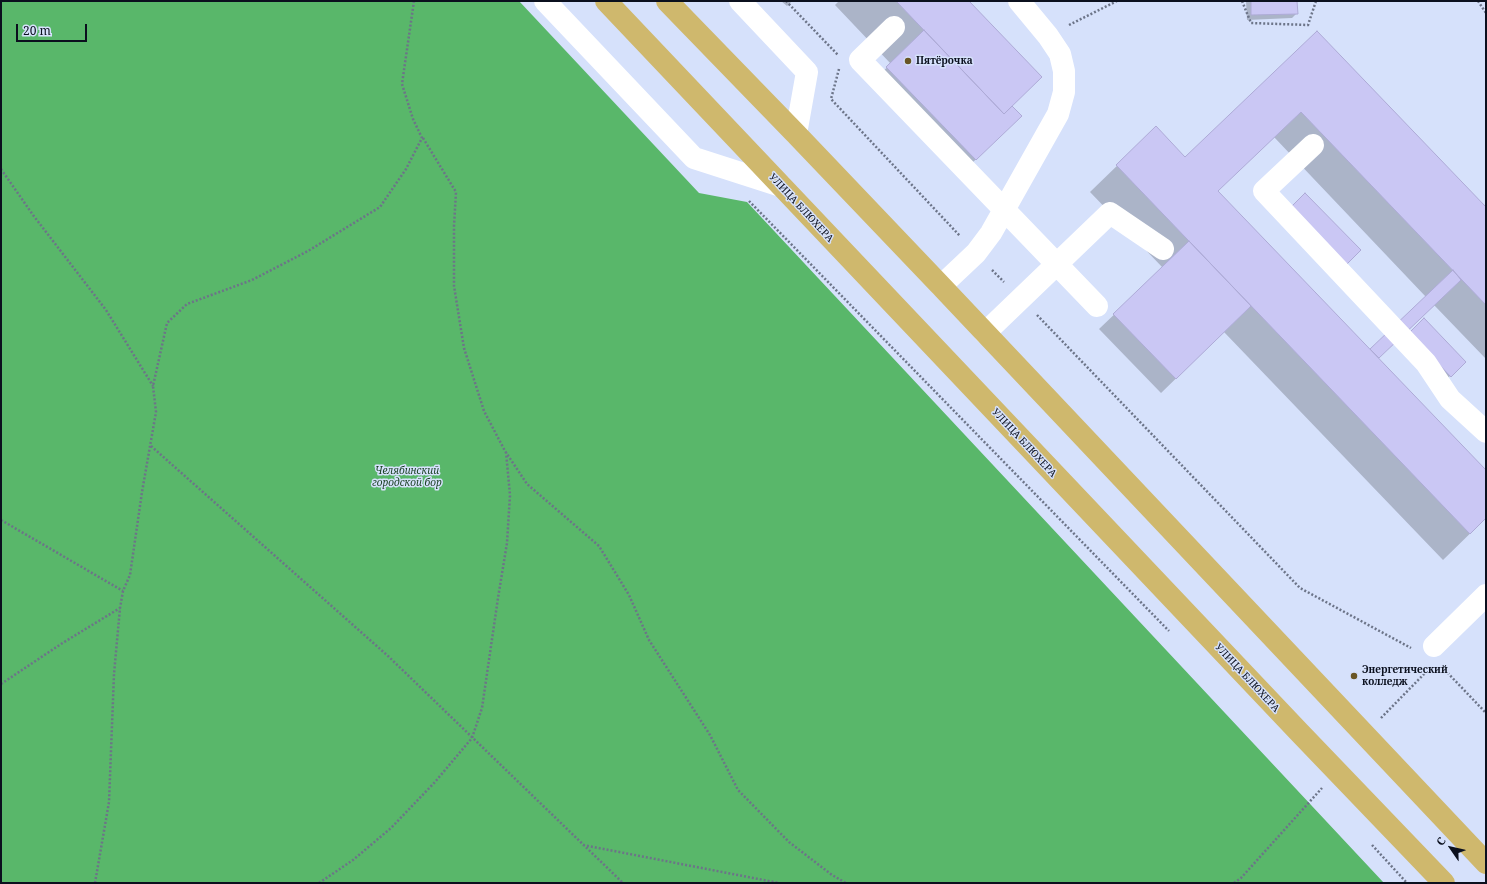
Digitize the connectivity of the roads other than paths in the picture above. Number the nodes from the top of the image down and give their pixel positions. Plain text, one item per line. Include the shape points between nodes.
1 (545, 1) edge
2 (606, 1) edge
3 (667, 1) edge
4 (740, 1) edge
5 (1019, 1) edge
6 (894, 27) dead end
7 (796, 134) junction
8 (1313, 145) dead end
9 (781, 186) junction
10 (1004, 210) junction
11 (1163, 249) dead end
12 (1057, 265) junction
13 (941, 286) junction
14 (1097, 306) dead end
15 (985, 333) junction
16 (1486, 432) edge
17 (1486, 595) edge
18 (1427, 654) road end
19 (1486, 863) edge
20 (1444, 883) edge

1 - 9 lane via 694,158
2 - 9 main road, УЛИЦА БЛЮХЕРА
3 - 7 main road
4 - 7 lane via 807,72
5 - 10 lane via 1060,54 1064,71 1064,92 1058,114
6 - 10 lane via 860,60
7 - 13 main road
8 - 16 lane via 1264,191 1426,364 1450,399
9 - 20 main road, УЛИЦА БЛЮХЕРА
10 - 12 lane
10 - 13 lane via 976,253
11 - 12 lane via 1110,213
12 - 14 lane
12 - 15 lane
13 - 15 main road
15 - 19 main road
17 - 18 lane

